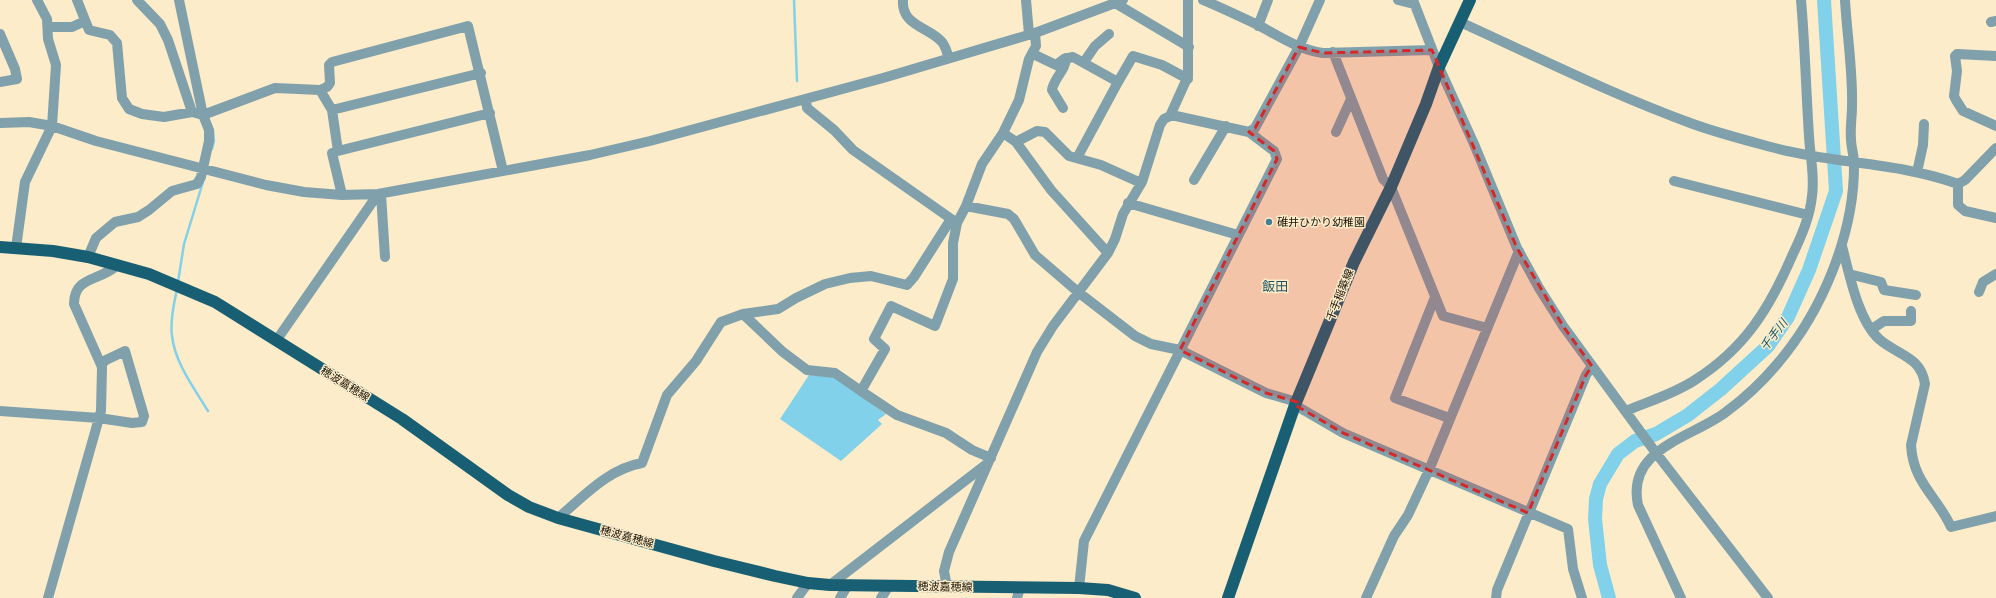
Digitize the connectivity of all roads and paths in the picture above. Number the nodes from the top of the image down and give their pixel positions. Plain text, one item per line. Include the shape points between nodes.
1 (37, 0) edge
2 (77, 0) edge
3 (137, 0) edge
4 (179, 0) edge
5 (903, 0) edge
6 (1026, 0) edge
7 (1188, 0) edge
8 (1203, 0) edge
9 (1268, 0) edge
10 (1320, 0) edge
11 (1398, 0) edge
12 (1470, 0) edge
13 (1802, 0) edge
14 (1845, 0) edge
15 (1119, 1) edge
16 (1414, 2) edge
17 (85, 21) junction
18 (1460, 22) junction
19 (48, 26) junction
20 (1258, 26) junction
21 (0, 34) edge
22 (1032, 34) junction
23 (1109, 34) dead end
24 (1189, 47) junction
25 (1299, 47) junction
26 (1432, 50) junction
27 (1333, 52) junction
28 (1033, 54) junction
29 (1996, 56) edge
30 (949, 58) junction
31 (1066, 58) junction
32 (1084, 62) junction
33 (1439, 67) junction
34 (481, 73) junction
35 (1188, 79) junction
36 (0, 82) edge
37 (1118, 82) junction
38 (320, 90) junction
39 (806, 99) junction
40 (1351, 99) junction
41 (1063, 108) dead end
42 (332, 110) junction
43 (192, 112) junction
44 (490, 113) junction
45 (203, 115) junction
46 (1170, 116) junction
47 (0, 123) edge
48 (1924, 124) dead end
49 (52, 126) junction
50 (1226, 126) junction
51 (1996, 126) edge
52 (1249, 132) junction
53 (1336, 132) dead end
54 (1003, 133) junction
55 (1016, 142) junction
56 (1995, 147) edge
57 (332, 153) dead end
58 (1811, 155) junction
59 (1077, 158) junction
60 (1853, 162) junction
61 (504, 170) junction
62 (1917, 172) junction
63 (1194, 180) dead end
64 (1674, 181) dead end
65 (1141, 183) junction
66 (1958, 184) junction
67 (1391, 187) junction
68 (379, 194) junction
69 (342, 195) junction
70 (1128, 203) junction
71 (966, 206) junction
72 (1808, 215) junction
73 (1996, 218) edge
74 (954, 221) junction
75 (1238, 235) junction
76 (1842, 246) junction
77 (0, 247) edge
78 (16, 248) junction
79 (1519, 252) junction
80 (1108, 253) junction
81 (88, 257) junction
82 (385, 257) dead end
83 (116, 266) junction
84 (1849, 274) junction
85 (1996, 274) edge
86 (1986, 280) junction
87 (1996, 284) edge
88 (1078, 292) junction
89 (1979, 292) dead end
90 (1916, 295) dead end
91 (1435, 296) junction
92 (1911, 311) dead end
93 (743, 314) junction
94 (1487, 328) junction
95 (1872, 330) junction
96 (276, 341) junction
97 (1180, 350) junction
98 (101, 364) junction
99 (1592, 366) junction
100 (861, 391) junction
101 (1296, 404) junction
102 (0, 410) edge
103 (1627, 413) junction
104 (99, 418) junction
105 (1449, 418) junction
106 (1656, 453) junction
107 (990, 460) junction
108 (1429, 470) junction
109 (1528, 513) junction
110 (1996, 516) edge
111 (558, 518) junction
112 (808, 583) junction
113 (830, 585) junction
114 (848, 585) junction
115 (889, 586) junction
116 (947, 587) junction
117 (1079, 588) junction
118 (1018, 593) edge
119 (1121, 596) edge
120 (48, 598) edge
121 (798, 598) edge
122 (840, 598) edge
123 (881, 598) edge
124 (1135, 598) edge
125 (1228, 598) edge
126 (1366, 598) edge
127 (1496, 598) edge
128 (1582, 598) edge
129 (1681, 598) edge
130 (1768, 598) edge

1 - 19 street
2 - 17 street
3 - 43 street via 160,24 168,40
4 - 45 street
5 - 30 street via 905,12 912,21 942,42
6 - 22 street
7 - 24 street
8 - 20 street
9 - 20 street
10 - 25 street
11 - 16 street
12 - 18 main road, 千手稲築線
13 - 58 street
14 - 60 street
15 - 22 street
15 - 24 street
16 - 26 street
17 - 19 street via 72,27
17 - 43 street via 89,30 110,35 117,43 122,98 129,109 164,117
18 - 33 main road, 千手稲築線
18 - 58 street via 1602,87 1694,124
19 - 49 street via 48,39 56,65
20 - 25 street
21 - 36 street via 17,79
22 - 28 street via 1036,46
22 - 30 street
23 - 32 street via 1095,46
24 - 35 street
25 - 27 street via 1313,52
25 - 52 street via 1255,128
26 - 27 street
26 - 33 street
27 - 40 street
28 - 31 street via 1056,65
28 - 54 street via 1029,59 1019,100
29 - 51 street via 1957,54 1954,96 1963,111
30 - 39 street
31 - 32 street via 1073,57
31 - 41 street via 1052,90
32 - 37 street
33 - 67 main road, 千手稲築線
33 - 79 street
34 - 38 street via 468,26 332,62 329,65 330,83
34 - 42 street
34 - 44 street
35 - 37 street via 1162,65 1133,56
35 - 46 street
37 - 59 street
38 - 42 street
38 - 45 street via 275,88
39 - 61 street via 650,142
39 - 74 street via 807,108 853,150
40 - 53 street
40 - 67 street via 1383,179
42 - 44 street via 338,151
43 - 45 street
44 - 61 street
45 - 81 street via 209,130 206,160 196,184 172,191 138,217 115,222 96,238
46 - 50 street via 1187,117
46 - 65 street via 1164,119 1158,129
47 - 49 street via 30,122
48 - 62 street via 1923,145
49 - 69 street via 96,141 289,189
49 - 78 street via 25,182
50 - 52 street
50 - 63 street
52 - 75 street via 1274,151 1276,159
54 - 55 street
54 - 71 street via 982,164
55 - 59 street via 1037,131 1045,132 1064,152
55 - 80 street via 1051,190
56 - 66 street via 1965,180
57 - 69 street
58 - 60 street
58 - 72 street via 1814,178
59 - 65 street via 1101,165
60 - 62 street
60 - 76 street via 1850,213
61 - 68 street
62 - 66 street
64 - 72 street
65 - 70 street
66 - 73 street via 1958,204 1965,211
67 - 91 street
67 - 101 main road, 千手稲築線 via 1354,262
68 - 69 street
68 - 82 street
68 - 96 street
70 - 75 street
70 - 80 street
71 - 74 street
71 - 88 street via 1008,214 1014,219 1035,255
72 - 103 street via 1780,285 1755,326 1721,361 1694,381
74 - 93 street via 907,285 871,276 850,278 825,284 778,309
74 - 100 street via 953,279 935,326 891,306 874,339 885,349
75 - 97 street
76 - 84 street
76 - 106 street via 1823,292 1797,340 1778,363 1725,413 1671,441
77 - 78 main road, 穂波嘉穂線
78 - 81 main road, 穂波嘉穂線
79 - 94 street
79 - 99 street via 1563,326
80 - 88 street
81 - 83 main road, 穂波嘉穂線
83 - 96 main road, 穂波嘉穂線 via 149,274 215,302
83 - 98 street via 109,272 81,284 74,296 74,304
84 - 90 street via 1881,282 1884,290
84 - 95 street via 1860,310
85 - 86 street
86 - 87 street
86 - 89 street
88 - 97 street via 1135,336 1151,344
88 - 107 street via 1052,326 1037,352
91 - 94 street via 1443,316
91 - 105 street via 1395,398
92 - 95 street via 1911,321 1884,321
93 - 100 street via 783,352 807,370 835,373
93 - 111 street via 721,322 696,361 667,395 642,463 617,470
94 - 105 street
95 - 110 street via 1883,342 1914,361 1924,374 1925,384 1911,453 1924,488 1944,512 1951,527
96 - 111 main road, 穂波嘉穂線 via 402,419 508,495 529,507
97 - 101 street via 1266,393
97 - 117 street via 1084,541
98 - 104 street
98 - 104 street via 125,351 144,419 138,424
99 - 103 street
99 - 109 street via 1586,374
100 - 107 street via 896,415 946,433
101 - 108 street via 1343,433
101 - 125 main road, 千手稲築線
102 - 104 street
103 - 106 street
104 - 120 street
105 - 108 street
106 - 129 street via 1639,476 1635,494
106 - 130 street
107 - 113 street
107 - 116 street via 946,561 944,571
108 - 109 street
108 - 126 street via 1408,515 1394,536
109 - 127 street
109 - 128 street via 1568,529 1572,562
111 - 112 main road, 穂波嘉穂線 via 714,561
112 - 113 main road, 穂波嘉穂線
112 - 121 street
113 - 114 main road, 穂波嘉穂線
114 - 115 main road, 穂波嘉穂線
114 - 122 street
115 - 116 main road, 穂波嘉穂線
115 - 123 street
116 - 118 main road, 穂波嘉穂線
117 - 118 main road, 穂波嘉穂線
117 - 119 main road, 穂波嘉穂線 via 1108,590
119 - 124 main road, 穂波嘉穂線

